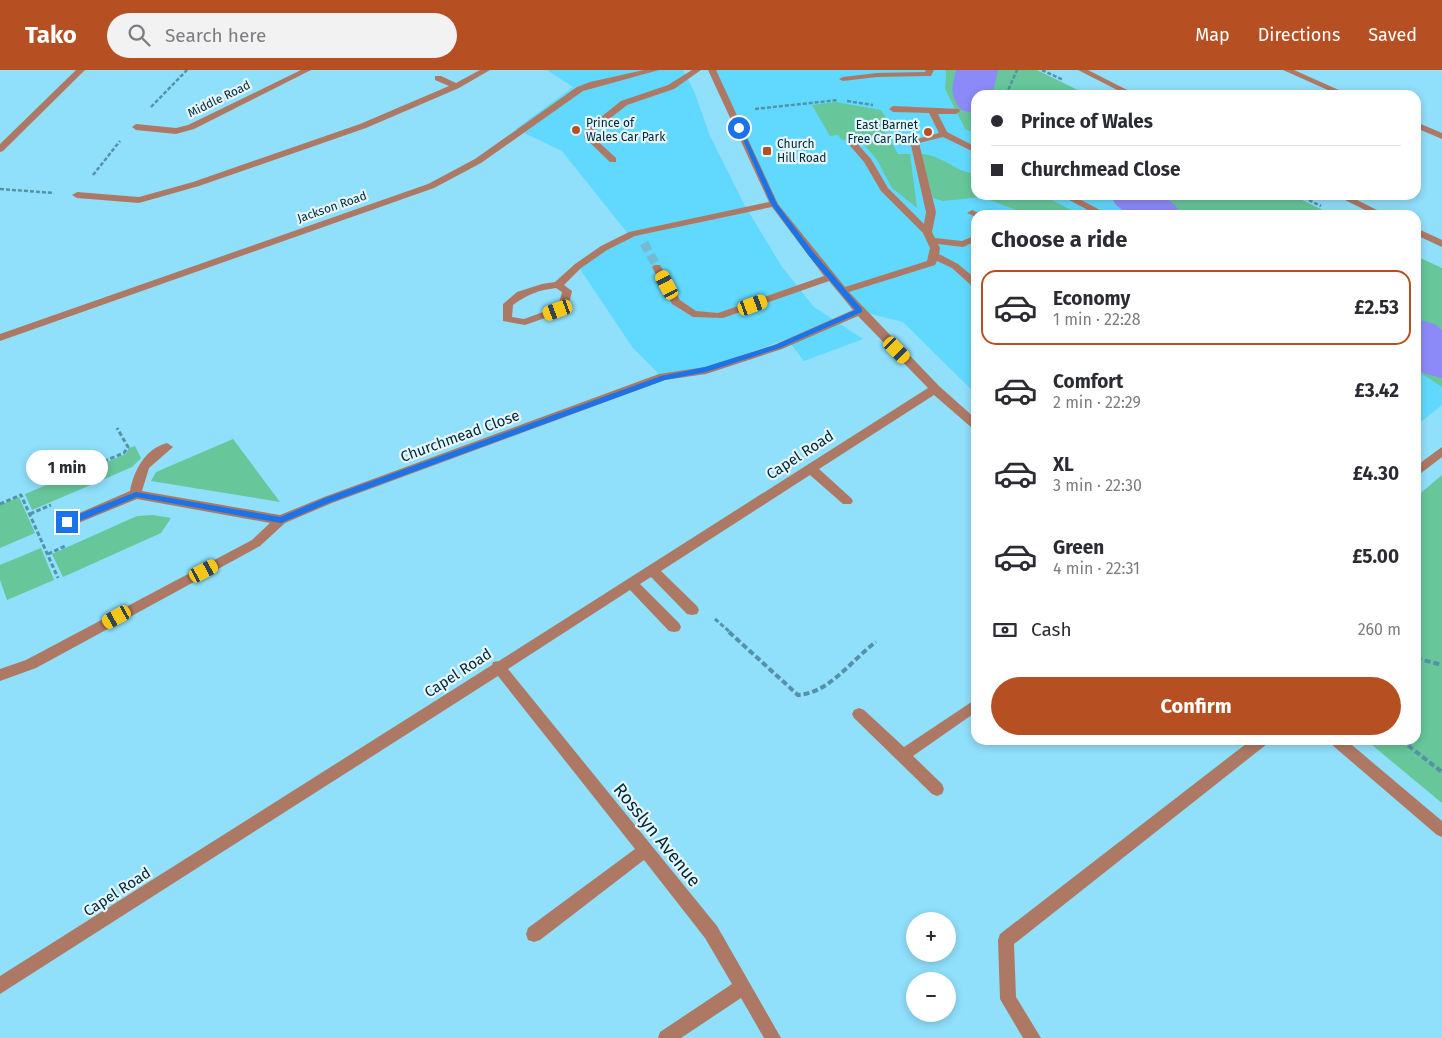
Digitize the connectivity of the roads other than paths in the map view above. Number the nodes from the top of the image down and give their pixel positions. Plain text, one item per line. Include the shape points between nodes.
1 (81, 70) edge
2 (307, 70) edge
3 (486, 70) edge
4 (655, 70) edge
5 (697, 70) edge
6 (712, 70) edge
7 (930, 70) edge
8 (1082, 70) edge
9 (1287, 70) edge
10 (438, 78) dead end
11 (844, 79) dead end
12 (456, 86) junction
13 (1123, 90) edge
14 (1334, 90) edge
15 (893, 109) road end
16 (932, 112) junction
17 (956, 112) dead end
18 (133, 127) road end
19 (1421, 127) edge
20 (944, 134) junction
21 (1442, 136) edge
22 (850, 141) dead end
23 (971, 148) edge
24 (0, 149) edge
25 (613, 160) dead end
26 (77, 195) road end
27 (1075, 200) edge
28 (1350, 200) edge
29 (774, 204) junction
30 (1094, 210) edge
31 (1372, 210) edge
32 (638, 233) junction
33 (1421, 234) edge
34 (929, 236) junction
35 (971, 240) edge
36 (644, 243) tunnel mouth
37 (1442, 244) edge
38 (933, 255) junction
39 (657, 267) tunnel mouth
40 (830, 277) junction
41 (971, 280) edge
42 (558, 285) junction
43 (843, 292) junction
44 (860, 311) junction
45 (0, 338) edge
46 (935, 388) junction
47 (971, 420) edge
48 (167, 447) dead end
49 (1442, 451) edge
50 (810, 468) junction
51 (1421, 469) edge
52 (136, 494) junction
53 (847, 500) dead end
54 (281, 520) junction
55 (67, 522) dead end
56 (651, 569) junction
57 (630, 582) junction
58 (692, 610) dead end
59 (674, 627) dead end
60 (498, 666) junction
61 (0, 675) edge
62 (971, 708) edge
63 (859, 714) dead end
64 (1256, 745) edge
65 (1342, 745) edge
66 (903, 755) junction
67 (937, 788) dead end
68 (1442, 830) edge
69 (645, 850) junction
70 (534, 934) dead end
71 (0, 986) edge
72 (743, 986) junction
73 (666, 1038) edge
74 (773, 1038) edge
75 (1033, 1038) edge

1 - 24 street
2 - 18 street, Middle Road via 191,127 176,131
3 - 12 street
4 - 45 street, Jackson Road via 580,90 478,161 431,186
5 - 25 street via 671,87 624,103 589,131 588,137
6 - 29 street
7 - 11 street via 928,74
8 - 13 street
9 - 14 street
10 - 12 street
12 - 26 street via 363,126 196,184 139,200
15 - 16 street
16 - 17 street
16 - 20 street
19 - 21 street
20 - 23 street
20 - 34 street via 914,140 931,212
22 - 34 street via 868,161 884,189
27 - 30 street
28 - 31 street
29 - 32 street
29 - 40 street
32 - 36 street
32 - 42 street via 604,248
33 - 37 street
34 - 35 street via 963,244
34 - 38 street
38 - 41 street via 955,266
38 - 43 street via 932,263
39 - 40 street via 676,302 693,314 719,316
40 - 43 street
42 - 42 street via 521,294 508,304 507,319 525,322 558,310 565,300 566,291
43 - 44 street
44 - 46 street
44 - 54 street, Churchmead Close via 778,347 706,370 663,377
46 - 47 street
46 - 50 street, Capel Road
48 - 52 street via 152,456 138,478
49 - 51 street
50 - 53 street
50 - 56 street, Capel Road
52 - 54 street
52 - 55 street
54 - 61 street via 247,548 31,664
56 - 57 street, Capel Road
56 - 58 street
57 - 59 street
57 - 60 street, Capel Road
60 - 69 street, Rosslyn Avenue
60 - 71 street, Capel Road
62 - 66 street
63 - 66 street
64 - 75 street via 1006,940 1008,999
65 - 68 street
66 - 67 street
69 - 70 street
69 - 72 street, Rosslyn Avenue via 711,932
72 - 73 street
72 - 74 street, Rosslyn Avenue

